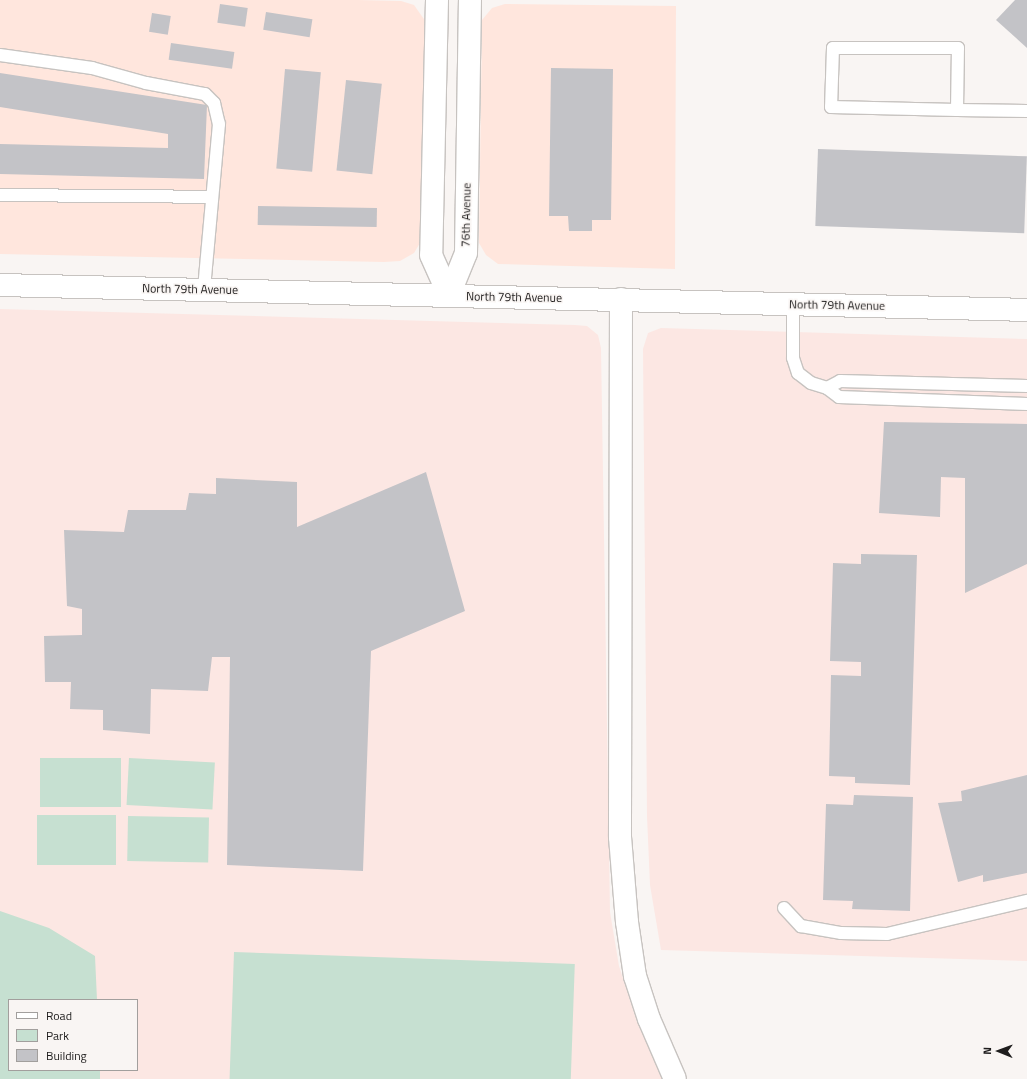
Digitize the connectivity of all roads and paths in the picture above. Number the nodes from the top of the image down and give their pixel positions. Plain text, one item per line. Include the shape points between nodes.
1 (437, 0) edge
2 (470, 0) edge
3 (0, 55) edge
4 (957, 110) junction
5 (1027, 111) edge
6 (0, 194) edge
7 (212, 197) junction
8 (0, 285) edge
9 (204, 289) junction
10 (449, 295) junction
11 (621, 300) junction
12 (793, 303) junction
13 (1027, 310) edge
14 (1027, 386) edge
15 (827, 388) junction
16 (1027, 404) edge
17 (1027, 901) edge
18 (784, 908) dead end
19 (675, 1079) edge

1 - 10 street via 431,255
2 - 10 street, 76th Avenue via 466,253
3 - 7 lane via 92,68 146,84 205,94 214,103 219,124
4 - 4 lane via 831,106 833,48 958,48
4 - 5 lane
6 - 7 lane
7 - 9 lane
8 - 9 street, North 79th Avenue
9 - 10 street, North 79th Avenue
10 - 11 street, North 79th Avenue
11 - 12 street, North 79th Avenue
11 - 19 street via 620,837 627,922 635,976 649,1019
12 - 13 street, North 79th Avenue
12 - 15 lane via 793,351 798,373 811,383
14 - 15 lane via 840,382
15 - 16 lane via 838,397
17 - 18 lane via 887,934 841,933 801,926

